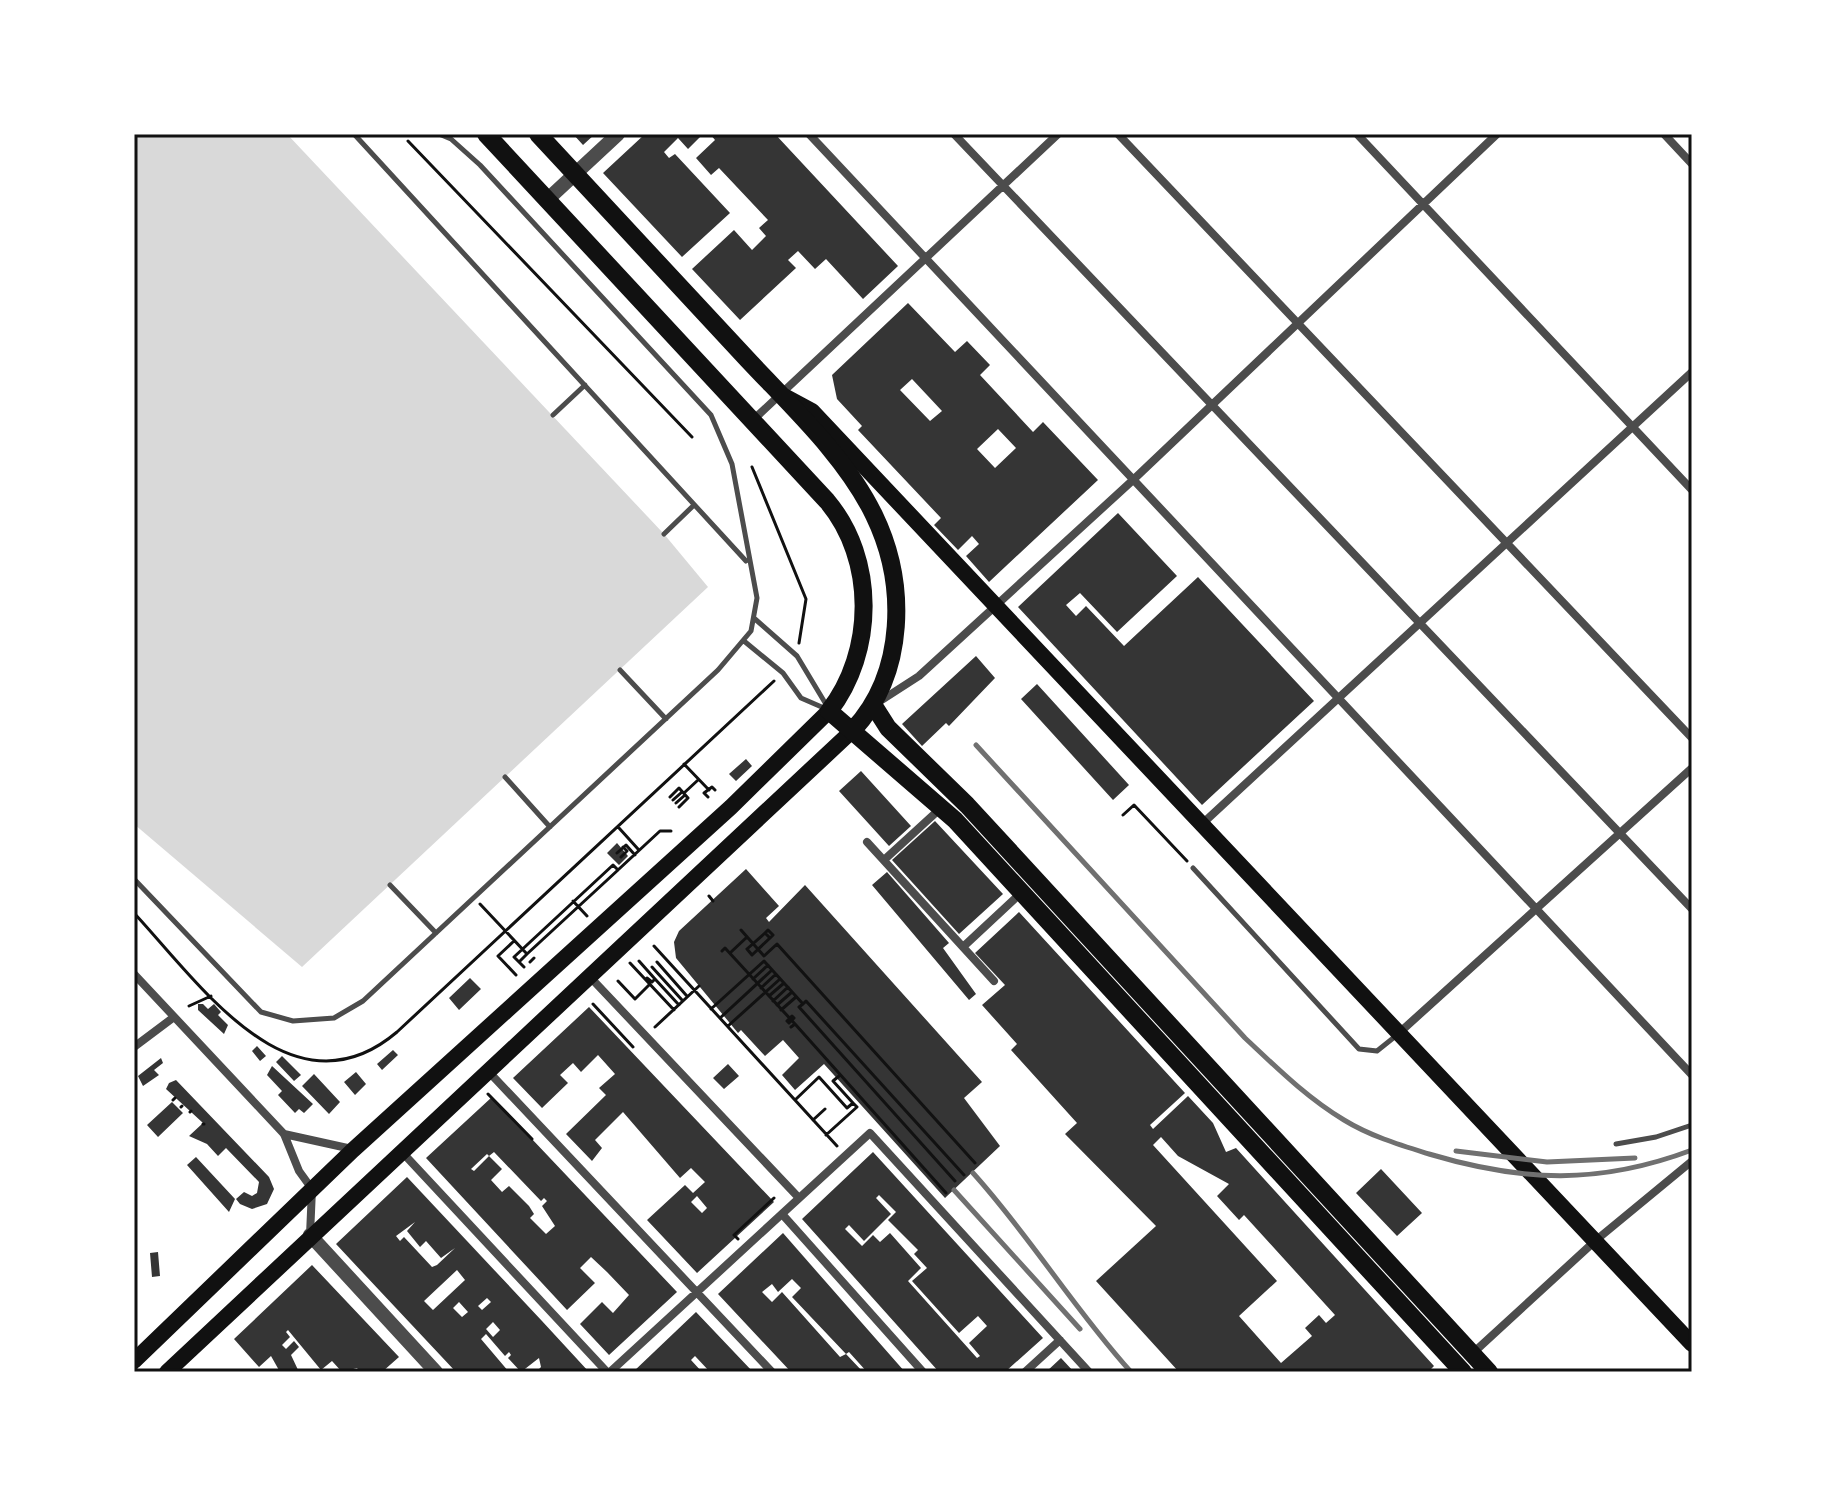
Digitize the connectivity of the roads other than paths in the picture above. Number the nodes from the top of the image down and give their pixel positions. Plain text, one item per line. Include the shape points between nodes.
1 (354, 134) edge
2 (439, 134) edge
3 (486, 134) edge
4 (538, 134) edge
5 (618, 134) edge
6 (809, 134) edge
7 (954, 134) edge
8 (1058, 134) edge
9 (1118, 134) edge
10 (1357, 134) edge
11 (1497, 134) edge
12 (1664, 134) edge
13 (1692, 164) edge
14 (575, 174) junction
15 (1003, 185) junction
16 (547, 200) junction
17 (1422, 203) junction
18 (926, 258) junction
19 (1297, 322) junction
20 (1692, 372) edge
21 (585, 385) junction
22 (780, 395) junction
23 (1213, 403) junction
24 (553, 415) dead end
25 (752, 422) junction
26 (1633, 427) junction
27 (1133, 480) junction
28 (1692, 490) edge
29 (694, 505) junction
30 (664, 534) dead end
31 (1507, 543) junction
32 (747, 562) junction
33 (995, 604) junction
34 (755, 619) junction
35 (1419, 623) junction
36 (744, 641) junction
37 (620, 670) dead end
38 (1338, 698) junction
39 (874, 706) junction
40 (829, 711) junction
41 (666, 719) junction
42 (853, 730) junction
43 (1692, 738) edge
44 (1692, 768) edge
45 (505, 777) dead end
46 (942, 807) junction
47 (1202, 824) junction
48 (550, 827) junction
49 (1620, 834) junction
50 (867, 842) dead end
51 (884, 860) junction
52 (1193, 868) road end
53 (134, 879) edge
54 (390, 885) dead end
55 (1022, 892) junction
56 (1536, 909) junction
57 (1692, 909) edge
58 (436, 933) junction
59 (963, 947) junction
60 (134, 974) edge
61 (590, 977) junction
62 (994, 981) dead end
63 (174, 1017) junction
64 (1399, 1033) junction
65 (134, 1047) edge
66 (488, 1071) junction
67 (1692, 1075) edge
68 (1692, 1125) edge
69 (284, 1134) junction
70 (1616, 1144) dead end
71 (353, 1150) junction
72 (401, 1151) junction
73 (1692, 1161) edge
74 (312, 1189) junction
75 (799, 1198) junction
76 (782, 1214) junction
77 (310, 1235) junction
78 (1595, 1241) junction
79 (697, 1293) junction
80 (1689, 1333) edge
81 (1060, 1340) junction
82 (1473, 1354) junction
83 (134, 1361) edge
84 (1458, 1370) edge
85 (167, 1372) edge
86 (436, 1372) edge
87 (608, 1372) edge
88 (772, 1372) edge
89 (923, 1372) edge
90 (1025, 1372) edge
91 (1089, 1372) edge
92 (1489, 1372) edge

1 - 21 lane
2 - 32 lane via 480,165 711,415 732,464
3 - 16 main road
4 - 14 main road
5 - 14 street
6 - 18 street
7 - 15 street
8 - 15 street
9 - 19 street
10 - 17 street
11 - 17 street
12 - 13 street
14 - 16 street
14 - 22 main road
15 - 18 street
15 - 23 street
16 - 25 main road
17 - 19 street
17 - 26 street
18 - 22 street
18 - 27 street
19 - 23 street
19 - 31 street
20 - 26 street
21 - 24 lane
21 - 29 lane
22 - 25 street
22 - 33 main road via 812,411
22 - 39 main road via 858,486 888,551 894,634 888,675
23 - 27 street
23 - 35 street
25 - 40 main road via 834,510 858,563 861,636 853,672
26 - 28 street
26 - 31 street
27 - 33 street
27 - 38 street
29 - 30 lane
29 - 32 lane
31 - 35 street
31 - 43 street
32 - 34 lane via 757,598
33 - 39 street via 919,676
33 - 47 main road
34 - 36 lane
34 - 40 lane via 797,656
35 - 38 street
35 - 49 street
36 - 40 lane via 783,673 801,698
36 - 41 lane
37 - 41 lane
38 - 47 street
38 - 56 street
39 - 42 main road
39 - 82 main road via 888,728 967,805
40 - 42 main road
40 - 71 main road via 731,807
41 - 48 lane
42 - 46 main road
42 - 61 main road
44 - 49 street
45 - 48 lane
46 - 51 street
46 - 55 main road
47 - 64 main road
48 - 58 lane
49 - 56 street
49 - 57 street
50 - 51 street
51 - 59 street
52 - 64 lane via 1359,1049 1377,1051
53 - 58 lane via 248,1001 276,1018 313,1021 352,1010
54 - 58 lane
55 - 59 street
55 - 84 main road
56 - 64 street
56 - 67 street
59 - 62 street
60 - 63 street
61 - 66 main road
61 - 75 street
63 - 65 street
63 - 69 street
64 - 78 main road
66 - 72 main road
66 - 79 street
68 - 70 lane
69 - 71 street
69 - 74 street
71 - 74 main road
72 - 77 main road
72 - 87 street
73 - 78 street
74 - 77 street
74 - 83 main road
75 - 76 street
75 - 81 street via 867,1133 873,1134
76 - 79 street
76 - 89 street
77 - 85 main road
77 - 86 street
78 - 80 main road
78 - 82 street
79 - 87 street
79 - 88 street
81 - 90 street
81 - 91 street
82 - 92 main road

